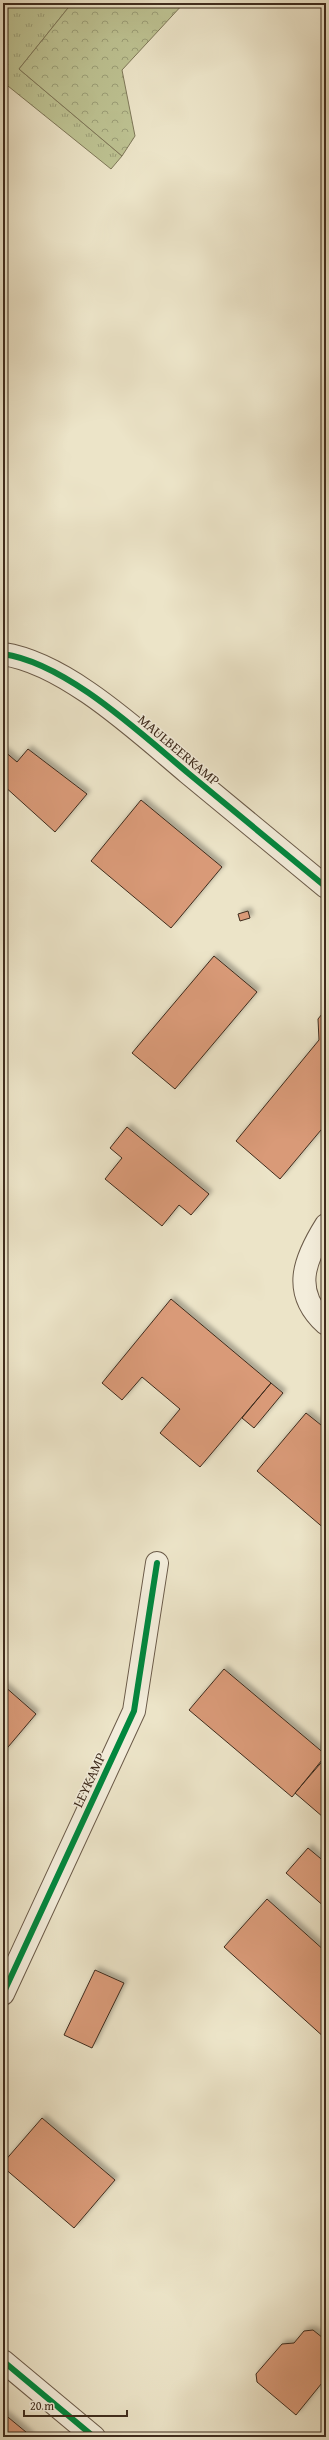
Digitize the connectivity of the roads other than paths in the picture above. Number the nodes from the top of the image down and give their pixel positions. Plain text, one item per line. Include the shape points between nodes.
1 (3, 654) edge
2 (326, 887) edge
3 (326, 1225) edge
4 (326, 1324) edge
5 (157, 1563) dead end
6 (3, 1994) edge
7 (3, 2361) edge
8 (94, 2437) edge

1 - 2 street, MAULBEERKAMP via 16,656 72,681 128,723
3 - 4 street via 313,1246 303,1283 313,1312
5 - 6 street, LEYKAMP via 134,1711
7 - 8 street

